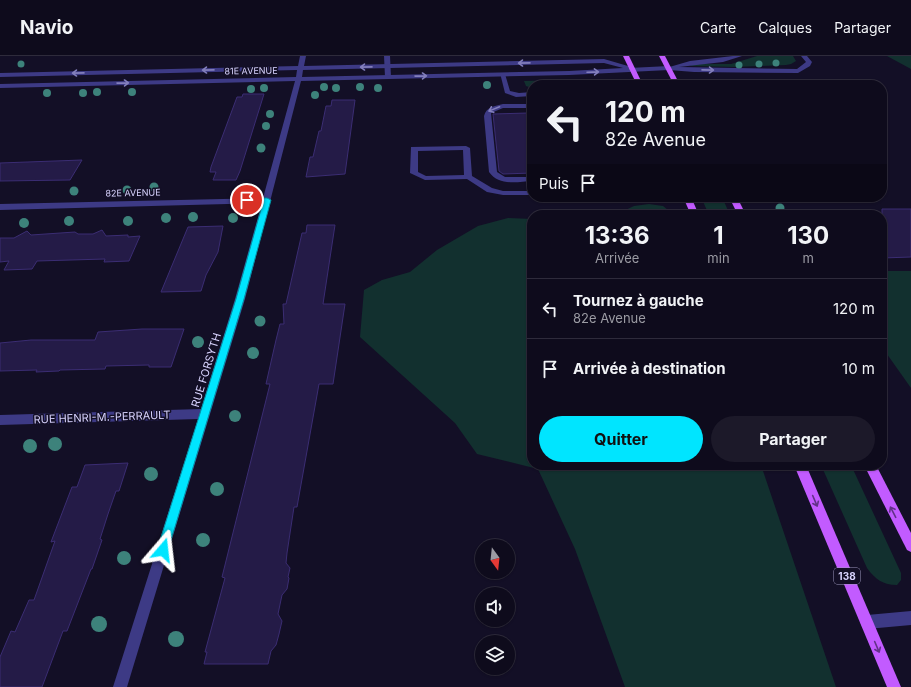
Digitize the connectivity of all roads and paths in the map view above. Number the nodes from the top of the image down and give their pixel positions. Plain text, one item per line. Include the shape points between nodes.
1 (303, 56) edge
2 (388, 56) edge
3 (626, 56) edge
4 (662, 56) edge
5 (739, 56) edge
6 (804, 56) edge
7 (566, 62) junction
8 (500, 64) junction
9 (388, 66) junction
10 (632, 68) junction
11 (669, 68) junction
12 (299, 73) junction
13 (569, 73) junction
14 (502, 74) junction
15 (0, 75) edge
16 (388, 77) junction
17 (638, 80) edge
18 (675, 80) edge
19 (0, 86) edge
20 (527, 94) edge
21 (527, 106) edge
22 (468, 177) junction
23 (527, 179) edge
24 (527, 193) edge
25 (267, 200) junction
26 (0, 207) edge
27 (205, 414) junction
28 (0, 420) edge
29 (802, 470) edge
30 (873, 470) edge
31 (911, 546) edge
32 (911, 618) edge
33 (866, 622) junction
34 (120, 687) edge
35 (894, 687) edge

1 - 12 street, RUE FORSYTH
2 - 9 street
3 - 10 main road
4 - 11 main road
5 - 11 street via 722,61 690,62
11 -> 6 street via 798,71 808,66 809,62
7 -> 8 street, 81E AVENUE
7 - 10 street, 81E AVENUE via 604,61
7 - 13 street
8 - 9 street, 81E AVENUE
8 - 14 street
9 -> 12 street, 81E AVENUE
9 - 16 street
10 - 11 street, 81E AVENUE
13 -> 10 street, 81E AVENUE via 609,72
10 - 17 main road
11 - 18 main road
12 -> 15 street, 81E AVENUE
12 - 16 street, 81E AVENUE
19 -> 12 street, 81E AVENUE
12 - 25 street, RUE FORSYTH
13 - 14 street, 81E AVENUE
16 -> 14 street, 81E AVENUE
14 - 20 street via 506,92
21 -> 23 street via 498,107 488,112 487,116 495,176 505,180
22 - 22 street via 425,178 414,174 414,149 466,148
22 - 24 street via 490,190
25 - 26 street, 82E AVENUE
25 - 27 street, RUE FORSYTH
27 - 28 street, RUE HENRI-M.-PERRAULT
27 - 34 street, RUE FORSYTH
29 -> 33 main road, 138
31 -> 30 main road
32 - 33 street
33 -> 35 main road, 138

